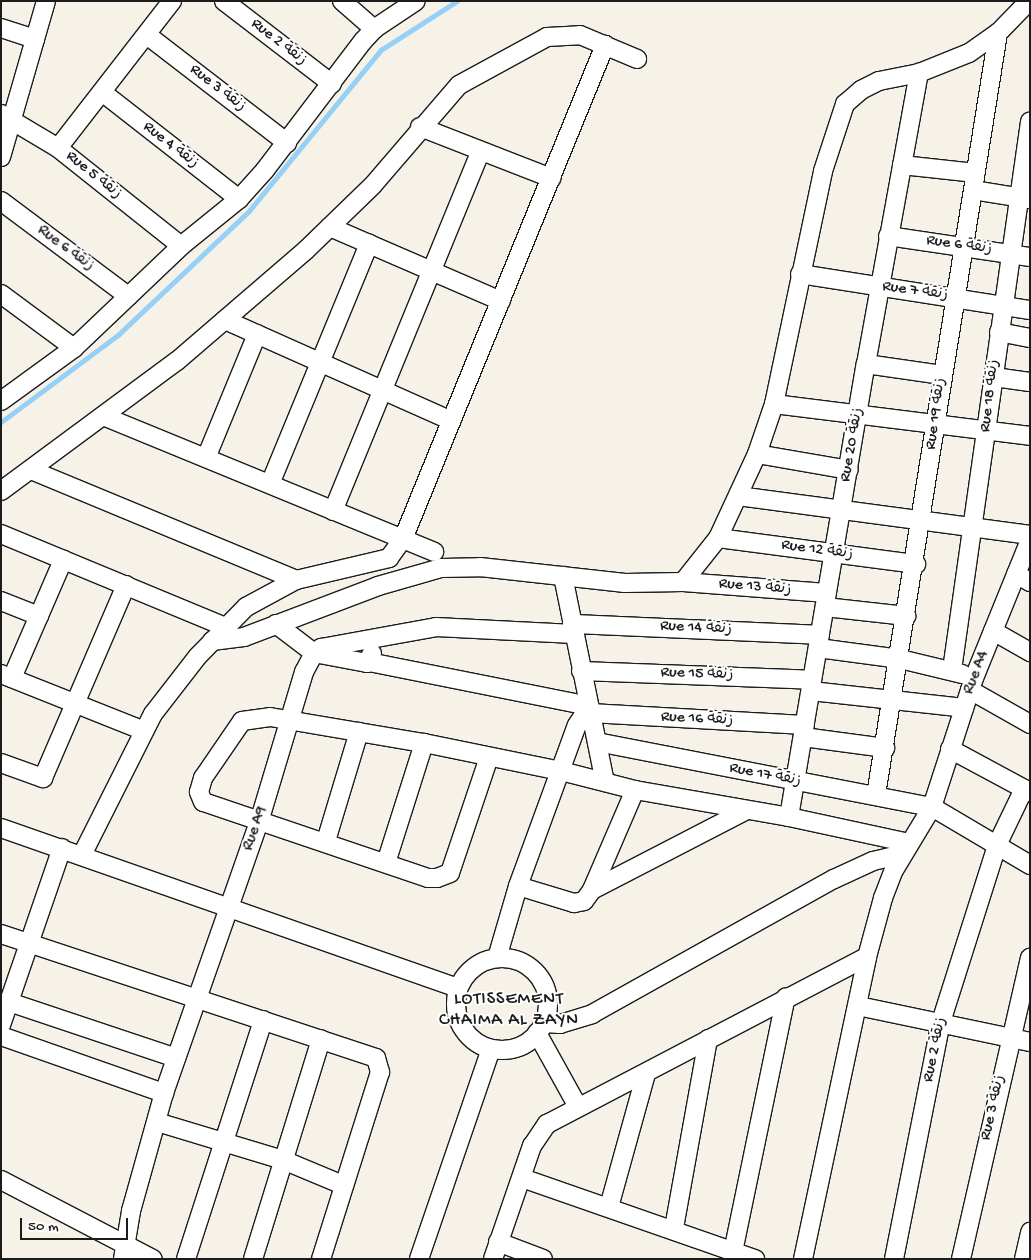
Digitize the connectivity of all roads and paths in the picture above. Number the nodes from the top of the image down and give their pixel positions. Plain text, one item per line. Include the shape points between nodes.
1 (46, 1) edge
2 (172, 1) edge
3 (224, 1) edge
4 (342, 1) edge
5 (416, 1) edge
6 (1029, 1) edge
7 (364, 8) edge
8 (1, 28) edge
9 (374, 30) junction
10 (998, 33) junction
11 (147, 35) junction
12 (35, 39) junction
13 (605, 45) junction
14 (638, 59) dead end
15 (919, 73) junction
16 (332, 84) junction
17 (102, 92) junction
18 (7, 116) edge
19 (420, 127) junction
20 (1029, 131) edge
21 (286, 143) junction
22 (58, 148) junction
23 (481, 151) junction
24 (1, 157) edge
25 (902, 165) junction
26 (551, 178) junction
27 (975, 181) junction
28 (1024, 198) edge
29 (239, 199) junction
30 (1, 201) edge
31 (330, 227) junction
32 (888, 236) junction
33 (369, 244) junction
34 (181, 246) junction
35 (964, 247) junction
36 (1010, 253) junction
37 (1030, 257) edge
38 (432, 271) junction
39 (800, 274) junction
40 (880, 286) junction
41 (1, 294) edge
42 (128, 296) junction
43 (955, 297) junction
44 (501, 300) junction
45 (1003, 306) junction
46 (1030, 310) edge
47 (225, 320) junction
48 (999, 332) junction
49 (257, 334) junction
50 (1030, 338) edge
51 (74, 348) junction
52 (320, 362) junction
53 (866, 364) junction
54 (942, 375) junction
55 (994, 377) junction
56 (1030, 382) edge
57 (383, 390) junction
58 (5, 392) edge
59 (774, 404) junction
60 (859, 415) junction
61 (103, 416) junction
62 (452, 421) junction
63 (935, 426) junction
64 (987, 430) junction
65 (1030, 436) edge
66 (757, 454) junction
67 (206, 458) junction
68 (31, 470) junction
69 (849, 470) junction
70 (270, 484) junction
71 (1, 491) edge
72 (738, 496) junction
73 (333, 511) junction
74 (842, 512) junction
75 (921, 522) junction
76 (974, 529) junction
77 (1, 534) edge
78 (1030, 535) edge
79 (718, 538) junction
80 (403, 539) junction
81 (1030, 540) edge
82 (434, 552) dead end
83 (835, 553) junction
84 (63, 560) junction
85 (916, 564) junction
86 (563, 576) junction
87 (1023, 578) edge
88 (296, 580) junction
89 (684, 582) junction
90 (126, 585) junction
91 (826, 600) junction
92 (1, 601) edge
93 (39, 616) junction
94 (907, 616) junction
95 (276, 624) junction
96 (226, 627) junction
97 (573, 629) junction
98 (993, 631) junction
99 (375, 637) junction
100 (212, 641) junction
101 (819, 642) junction
102 (1030, 652) edge
103 (314, 653) junction
104 (900, 659) junction
105 (369, 662) junction
106 (952, 670) junction
107 (582, 671) junction
108 (7, 676) edge
109 (972, 684) junction
110 (812, 685) junction
111 (893, 700) junction
112 (75, 703) junction
113 (964, 708) junction
114 (589, 710) junction
115 (292, 721) junction
116 (1030, 724) edge
117 (144, 731) junction
118 (804, 731) junction
119 (359, 732) junction
120 (598, 742) junction
121 (424, 744) junction
122 (886, 748) junction
123 (950, 749) junction
124 (489, 757) junction
125 (1, 763) edge
126 (561, 771) junction
127 (606, 782) junction
128 (795, 782) junction
129 (635, 790) junction
130 (1027, 790) edge
131 (876, 795) junction
132 (932, 807) junction
133 (744, 811) junction
134 (789, 817) junction
135 (259, 822) junction
136 (1, 828) edge
137 (326, 841) junction
138 (998, 845) junction
139 (62, 848) junction
140 (906, 848) junction
141 (82, 855) junction
142 (386, 864) junction
143 (1030, 865) edge
144 (518, 886) junction
145 (592, 890) junction
146 (228, 908) junction
147 (1, 934) edge
148 (29, 944) junction
149 (867, 957) junction
150 (497, 958) junction
151 (1030, 958) edge
152 (458, 988) junction
153 (198, 997) junction
154 (786, 997) junction
155 (858, 1006) junction
156 (4, 1013) edge
157 (263, 1020) junction
158 (941, 1022) junction
159 (541, 1028) junction
160 (1, 1036) edge
161 (1010, 1037) junction
162 (322, 1039) junction
163 (708, 1039) junction
164 (1030, 1042) edge
165 (491, 1049) junction
166 (176, 1058) junction
167 (646, 1074) junction
168 (164, 1094) junction
169 (578, 1106) junction
170 (158, 1122) junction
171 (222, 1140) junction
172 (283, 1160) junction
173 (522, 1178) junction
174 (1, 1180) edge
175 (343, 1185) junction
176 (609, 1207) junction
177 (674, 1228) junction
178 (1030, 1232) edge
179 (496, 1251) edge
180 (124, 1252) edge
181 (733, 1252) junction
182 (153, 1259) edge
183 (186, 1259) edge
184 (253, 1259) edge
185 (321, 1259) edge
186 (419, 1259) edge
187 (543, 1259) edge
188 (755, 1259) edge
189 (803, 1259) edge
190 (894, 1259) edge
191 (961, 1259) edge
192 (1024, 1259) edge

1 - 12 street
2 - 11 street
3 - 16 street, Rue 2 زنقة
4 - 7 street
5 - 9 street
6 - 10 street
7 - 9 street
8 - 12 street
9 - 16 street
10 - 15 street via 969,53
10 - 27 street, Rue 19 زنقة
11 - 17 street
11 - 21 street, Rue 3 زنقة
12 - 18 street
13 - 14 street
13 - 19 street via 580,35 547,37 459,85
13 - 26 street
15 - 25 street, Rue 20 زنقة
15 - 39 street via 879,81 861,90 845,104 823,171
16 - 21 street
17 - 22 street
17 - 29 street, Rue 4 زنقة
18 - 22 street, Rue 5 زنقة
18 - 24 street
19 - 23 street
19 - 31 street via 373,185
20 - 28 street, Rue 18 زنقة
21 - 29 street
22 - 34 street, Rue 5 زنقة
23 - 26 street
23 - 38 street
25 - 27 street
25 - 32 street, Rue 20 زنقة
26 - 44 street
27 - 28 street
27 - 35 street, Rue 19 زنقة
28 - 36 street, Rue 18 زنقة
29 - 34 street
30 - 42 street, Rue 6 زنقة
31 - 33 street
31 - 47 street
32 - 35 street, Rue 6 زنقة
32 - 40 street, Rue 20 زنقة
33 - 38 street
33 - 52 street
34 - 42 street
35 - 36 street, Rue 6 زنقة
35 - 43 street, Rue 19 زنقة
36 - 37 street, Rue 6 زنقة
36 - 45 street, Rue 18 زنقة
38 - 44 street
38 - 57 street
39 - 40 street, Rue 7 زنقة
39 - 59 street
40 - 43 street, Rue 7 زنقة
40 - 53 street, Rue 20 زنقة
41 - 51 street
42 - 51 street
43 - 45 street, Rue 7 زنقة
43 - 54 street, Rue 19 زنقة
44 - 62 street
45 - 46 street, Rue 7 زنقة
45 - 48 street, Rue 18 زنقة
47 - 49 street
47 - 61 street
48 - 50 street
48 - 55 street, Rue 18 زنقة
49 - 52 street
49 - 67 street
51 - 58 street
52 - 57 street
52 - 70 street
53 - 54 street
53 - 60 street, Rue 20 زنقة
54 - 63 street, Rue 19 زنقة
55 - 56 street
55 - 64 street, Rue 18 زنقة
57 - 62 street
57 - 73 street
59 - 60 street
59 - 66 street
60 - 63 street
60 - 69 street, Rue 20 زنقة
61 - 67 street
61 - 68 street
62 - 80 street
63 - 64 street
63 - 75 street, Rue 19 زنقة
64 - 65 street
64 - 76 street, Rue 18 زنقة
66 - 69 street
66 - 72 street
67 - 70 street
68 - 71 street
68 - 88 street
69 - 74 street, Rue 20 زنقة
70 - 73 street
72 - 74 street
72 - 79 street
73 - 80 street
74 - 75 street
74 - 83 street, Rue 20 زنقة
75 - 76 street
75 - 85 street, Rue 19 زنقة
76 - 78 street
76 - 106 street, Rue 18 زنقة
77 - 84 street
79 - 83 street, Rue 12 زنقة
79 - 89 street
80 - 82 street
80 - 88 street via 389,558
81 - 87 street, Rue A4
83 - 85 street, Rue 12 زنقة
83 - 91 street, Rue 20 زنقة
84 - 90 street
84 - 93 street
85 - 94 street, Rue 19 زنقة
86 - 89 street, Rue 13 زنقة via 625,583
86 - 95 street, Rue 13 زنقة via 480,567 441,568 378,586
86 - 97 street
87 - 98 street, Rue A4
88 - 96 street via 246,608
89 - 91 street, Rue 13 زنقة
90 - 96 street
90 - 112 street
91 - 94 street, Rue 13 زنقة
91 - 101 street, Rue 20 زنقة
92 - 93 street
93 - 108 street
94 - 104 street, Rue 19 زنقة
95 - 100 street, Rue 13 زنقة via 244,637
95 - 103 street
96 - 100 street
97 - 99 street via 436,626
97 - 101 street, Rue 14 زنقة
97 - 107 street
98 - 102 street
98 - 109 street, Rue A4
99 - 103 street
99 - 105 street
100 - 117 street via 152,714
101 - 104 street, Rue 14 زنقة
101 - 110 street, Rue 20 زنقة
103 - 105 street, Rue 16 زنقة
103 - 115 street, Rue A9 via 304,672
104 - 106 street, Rue 14 زنقة
104 - 111 street, Rue 19 زنقة
105 - 114 street, Rue 16 زنقة
106 - 109 street, Rue 14 زنقة
107 - 110 street, Rue 15 زنقة
107 - 114 street
108 - 112 street
109 - 113 street, Rue A4
109 - 116 street, Rue 14 زنقة
110 - 111 street, Rue 15 زنقة
110 - 118 street, Rue 20 زنقة
111 - 113 street, Rue 15 زنقة
111 - 122 street, Rue 19 زنقة
112 - 117 street
112 - 125 street via 43,778
113 - 123 street, Rue A4
114 - 118 street, Rue 16 زنقة
114 - 120 street
114 - 126 street via 577,725
115 - 119 street
115 - 135 street, Rue A9
115 - 135 street via 262,716 242,721 200,786 203,802
117 - 141 street
118 - 122 street, Rue 16 زنقة
118 - 128 street, Rue 20 زنقة
119 - 121 street
119 - 137 street
120 - 127 street
120 - 128 street, Rue 17 زنقة
121 - 124 street
121 - 142 street
122 - 131 street, Rue 19 زنقة
123 - 130 street
123 - 132 street, Rue A4
124 - 126 street
124 - 142 street via 450,874 428,878
126 - 127 street
126 - 144 street
127 - 129 street
128 - 131 street, Rue 17 زنقة
128 - 134 street, Rue 20 زنقة
129 - 133 street
129 - 145 street
130 - 138 street, Rue 2 زنقة
131 - 132 street, Rue 17 زنقة
132 - 138 street, Rue 17 زنقة
132 - 140 street, Rue A4
133 - 134 street
133 - 145 street
134 - 140 street
135 - 137 street
135 - 146 street, Rue A9
136 - 139 street
137 - 142 street
138 - 143 street, Rue 17 زنقة
138 - 158 street, Rue 2 زنقة
139 - 141 street
139 - 148 street
140 - 149 street, Rue A4 via 883,898
140 - 159 street via 834,878 592,1014
141 - 146 street
144 - 145 street via 574,903 584,901
144 - 150 street
146 - 152 street
146 - 153 street, Rue A9
147 - 148 street
148 - 153 street
148 - 156 street
149 - 154 street
149 - 155 street, Rue A4
150 - 152 street via 473,968
150 - 159 street via 524,963 543,983 548,996
151 - 161 street, Rue 3 زنقة
152 - 165 street via 458,1018 465,1032 477,1043
153 - 157 street
153 - 166 street, Rue A9
154 - 163 street
154 - 181 street
155 - 158 street
155 - 189 street, Rue A4
156 - 166 street
157 - 162 street
157 - 171 street
158 - 161 street
158 - 190 street, Rue 2 زنقة
159 - 165 street via 516,1048
159 - 169 street
160 - 168 street
161 - 164 street
161 - 191 street, Rue 3 زنقة
162 - 172 street
162 - 175 street via 372,1054 380,1066
163 - 167 street
163 - 177 street
165 - 186 street
166 - 168 street, Rue A9
167 - 169 street
167 - 176 street
168 - 170 street, Rue A9
169 - 173 street via 547,1124 536,1137
170 - 171 street
170 - 180 street, Rue A9 via 131,1210
171 - 172 street
171 - 183 street
172 - 175 street
172 - 184 street
173 - 176 street
173 - 179 street
174 - 180 street
175 - 185 street
176 - 177 street
177 - 181 street
178 - 192 street
179 - 187 street
180 - 182 street
181 - 188 street

